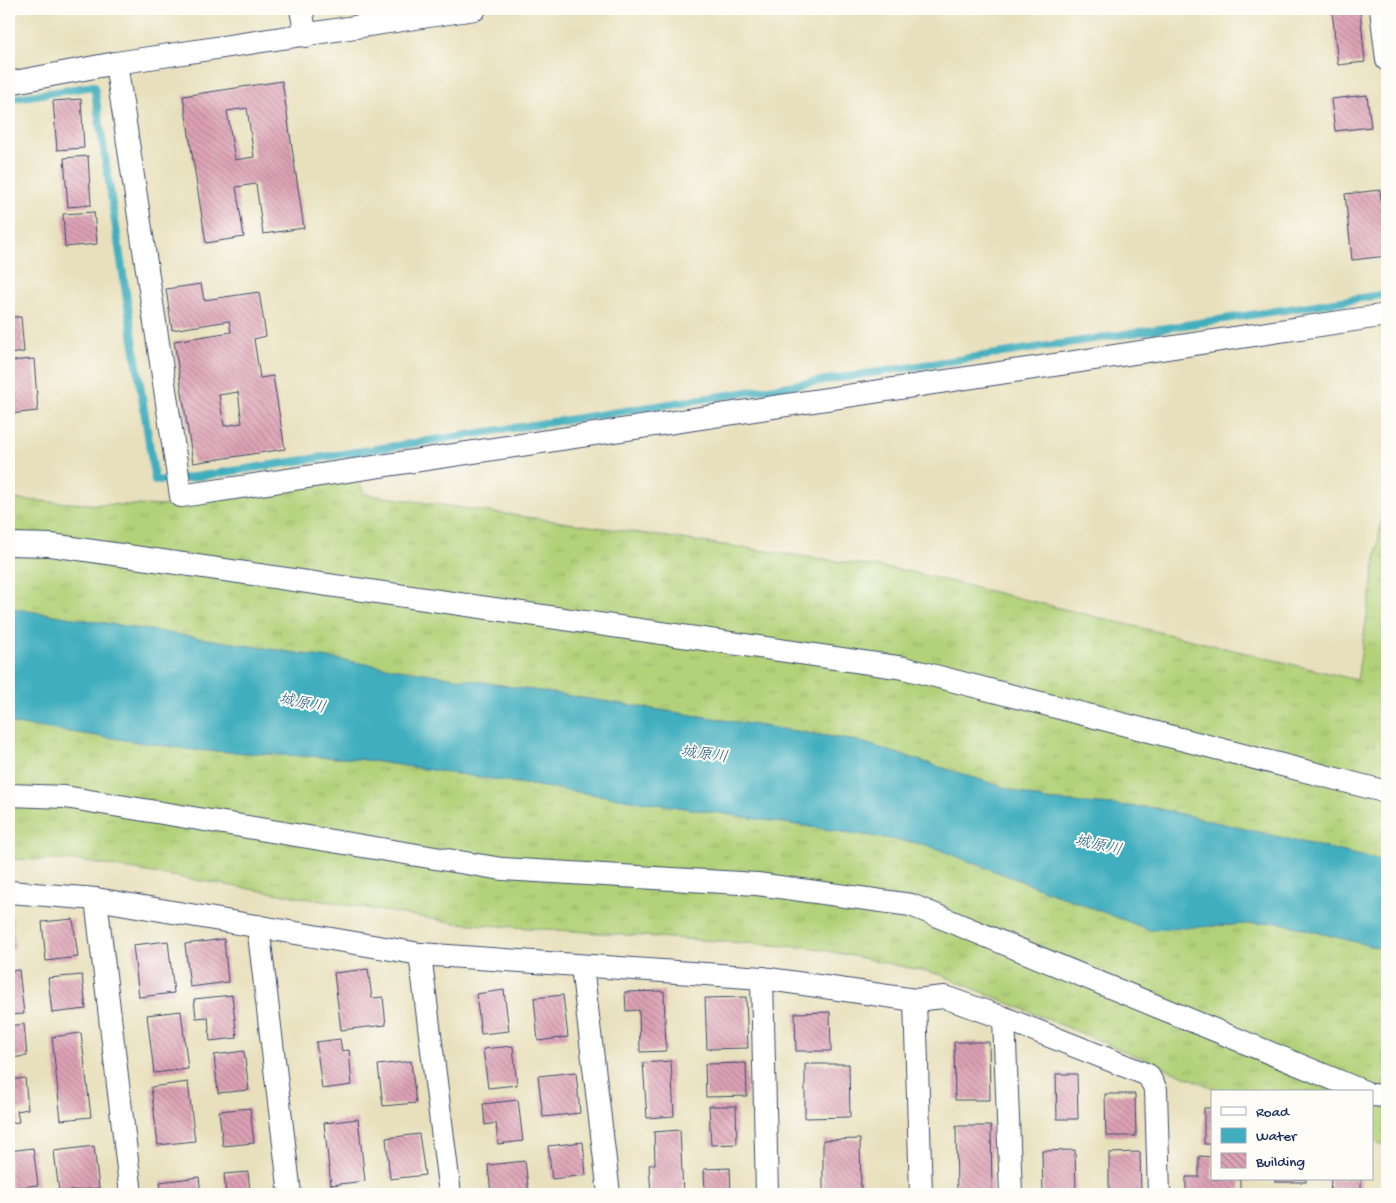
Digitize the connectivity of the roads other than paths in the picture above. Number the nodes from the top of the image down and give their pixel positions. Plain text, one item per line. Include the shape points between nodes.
1 (302, 9) edge
2 (475, 9) edge
3 (1382, 9) edge
4 (306, 36) junction
5 (1387, 60) edge
6 (116, 64) junction
7 (9, 83) edge
8 (1387, 315) edge
9 (9, 544) edge
10 (1387, 792) edge
11 (9, 795) edge
12 (9, 892) edge
13 (96, 899) junction
14 (258, 926) junction
15 (420, 954) junction
16 (582, 966) junction
17 (762, 978) junction
18 (915, 1000) junction
19 (1004, 1018) junction
20 (1360, 1090) edge
21 (1374, 1095) edge
22 (1387, 1096) edge
23 (131, 1194) edge
24 (290, 1194) edge
25 (450, 1194) edge
26 (608, 1194) edge
27 (767, 1194) edge
28 (922, 1194) edge
29 (1011, 1194) edge
30 (1159, 1194) edge

1 - 4 street
2 - 4 street
3 - 5 street
4 - 6 street
6 - 7 street
6 - 8 street via 181,496
9 - 10 street via 51,545 904,668
11 - 20 street via 65,797 502,869 757,884 911,905
12 - 13 street
13 - 14 street
13 - 23 street
14 - 15 street
14 - 24 street
15 - 16 street
15 - 25 street
16 - 17 street
16 - 26 street
17 - 18 street
17 - 27 street
18 - 19 street via 944,998
18 - 28 street
19 - 29 street
19 - 30 street via 1148,1076 1156,1090
21 - 22 street

